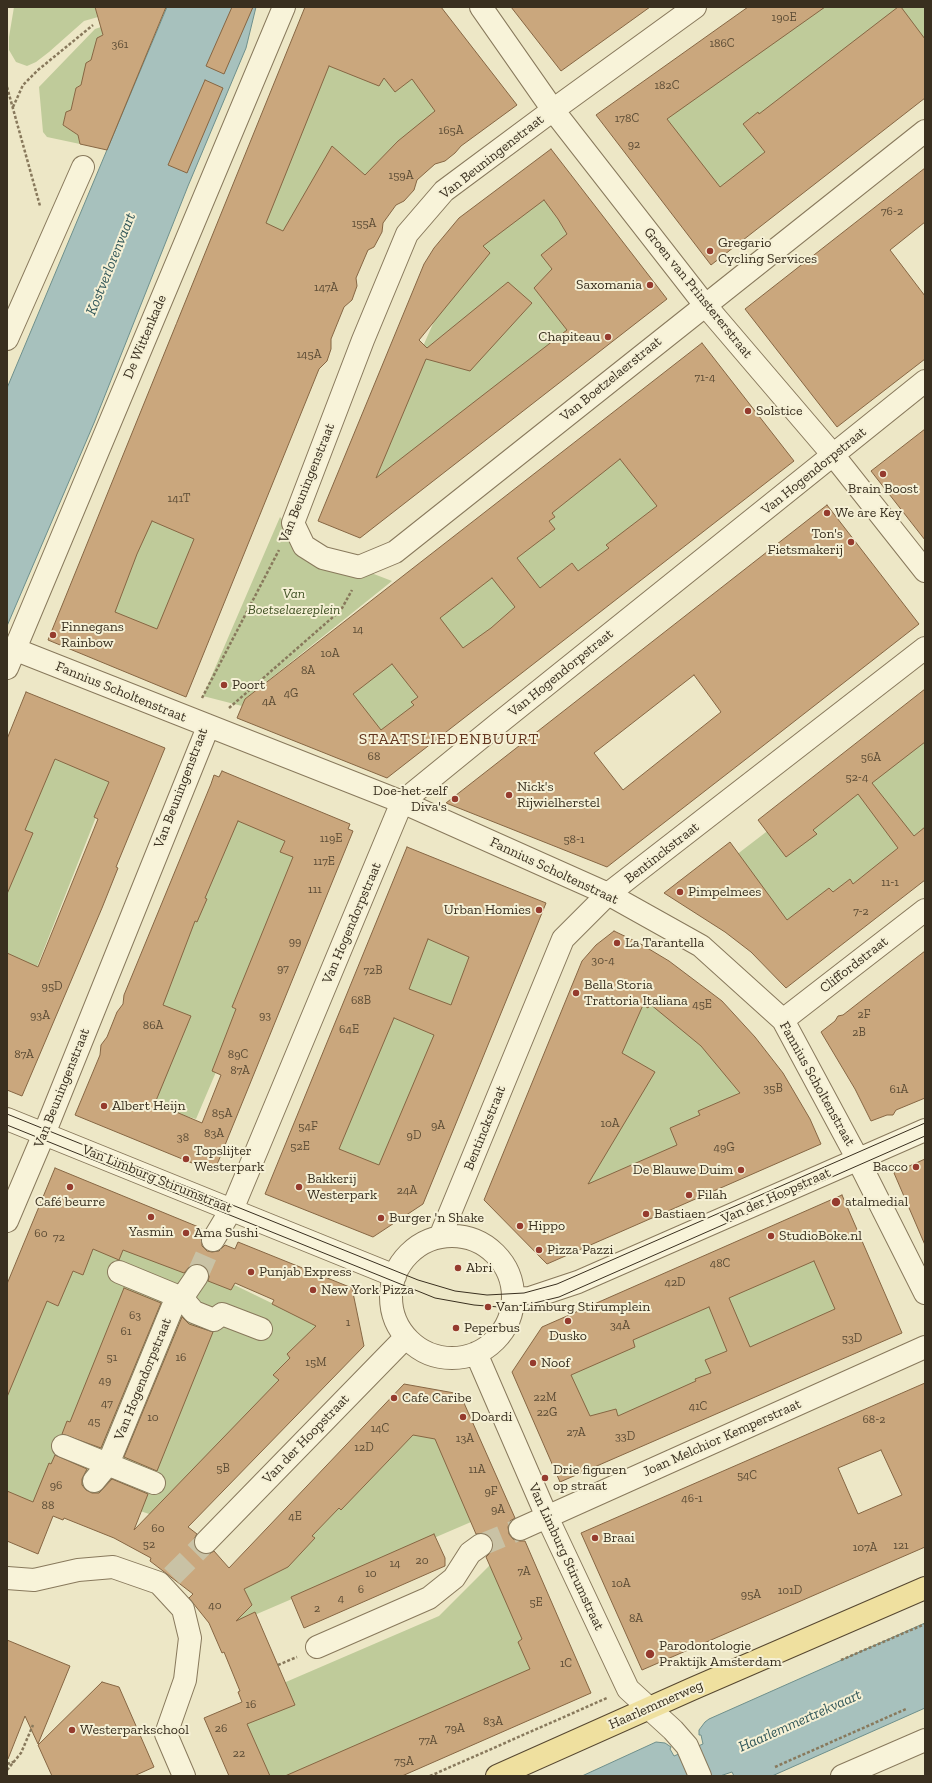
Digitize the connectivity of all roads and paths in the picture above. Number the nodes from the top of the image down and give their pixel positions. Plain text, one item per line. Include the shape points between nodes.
1 (284, 7) edge
2 (481, 7) edge
3 (695, 7) edge
4 (93, 25) dead end
5 (7, 87) edge
6 (13, 107) junction
7 (553, 110) junction
8 (925, 131) edge
9 (83, 167) dead end
10 (49, 243) junction
11 (705, 305) junction
12 (7, 339) edge
13 (925, 381) edge
14 (834, 456) junction
15 (293, 523) junction
16 (359, 567) junction
17 (925, 571) edge
18 (925, 648) edge
19 (11, 659) edge
20 (208, 726) junction
21 (402, 802) junction
22 (608, 894) junction
23 (925, 910) edge
24 (783, 1020) junction
25 (7, 1119) edge
26 (925, 1130) edge
27 (44, 1134) junction
28 (857, 1160) junction
29 (232, 1210) junction
30 (7, 1221) edge
31 (440, 1237) junction
32 (213, 1240) tunnel mouth
33 (119, 1272) dead end
34 (197, 1276) tunnel mouth
35 (395, 1276) junction
36 (925, 1293) edge
37 (182, 1298) junction
38 (513, 1299) junction
39 (262, 1329) dead end
40 (406, 1337) junction
41 (925, 1347) edge
42 (476, 1353) junction
43 (63, 1446) dead end
44 (108, 1464) junction
45 (94, 1481) dead end
46 (154, 1483) dead end
47 (547, 1517) junction
48 (520, 1529) tunnel mouth
49 (206, 1542) tunnel mouth
50 (481, 1545) tunnel mouth
51 (7, 1578) edge
52 (925, 1588) edge
53 (925, 1624) edge
54 (317, 1647) dead end
55 (841, 1660) dead end
56 (650, 1708) junction
57 (906, 1708) dead end
58 (33, 1725) dead end
59 (925, 1740) edge
60 (16, 1761) junction
61 (7, 1764) edge
62 (775, 1767) dead end
63 (7, 1770) edge
64 (184, 1776) edge
65 (497, 1776) edge
66 (700, 1776) edge
67 (842, 1776) edge

1 - 19 street, De Wittenkade
2 - 7 street, Groen van Prinstererstraat
3 - 7 street, Van Beuningenstraat
4 - 6 path via 23,85
5 - 6 path
6 - 10 path
7 - 11 street, Groen van Prinstererstraat
7 - 15 street, Van Beuningenstraat via 444,191 407,234 363,340
8 - 11 street, Van Boetzelaerstraat
9 - 10 street
10 - 12 street
11 - 14 street, Groen van Prinstererstraat
11 - 16 street, Van Boetzelaerstraat via 395,552
13 - 14 street, Van Hogendorpstraat
14 - 17 street, Groen van Prinstererstraat
14 - 21 street, Van Hogendorpstraat
15 - 16 street via 304,546 323,558
15 - 20 path, Van Beuningenstraat via 200,702
16 - 20 path via 354,587 341,610
18 - 22 street, Bentinckstraat
19 - 20 street, Fannius Scholtenstraat
20 - 21 street, Fannius Scholtenstraat
20 - 27 street, Van Beuningenstraat
21 - 22 street, Fannius Scholtenstraat
21 - 29 street, Van Hogendorpstraat
22 - 24 street, Fannius Scholtenstraat via 700,946
22 - 31 street, Bentinckstraat via 563,939
23 - 24 street, Cliffordstraat
24 - 28 street, Fannius Scholtenstraat
25 - 27 street, Van Limburg Stirumstraat
26 - 28 street, Van der Hoopstraat
27 - 29 street, Van Limburg Stirumstraat
27 - 30 street, Van Beuningenstraat
28 - 36 street, Fannius Scholtenstraat
28 - 38 street, Van der Hoopstraat via 578,1282 530,1298
29 - 32 street, Van Hogendorpstraat
29 - 35 street, Van Limburg Stirumstraat
31 - 35 street via 425,1242 412,1251 401,1263
31 - 38 street via 462,1237 482,1244 494,1253 510,1276
33 - 37 street, Van Hogendorpstraat
34 - 37 street, Van Hogendorpstraat
35 - 40 street via 391,1297 393,1311
37 - 39 street, Van Hogendorpstraat via 194,1312 214,1320 222,1314
37 - 44 street, Van Hogendorpstraat via 173,1306
38 - 42 street via 511,1314 503,1330 491,1343
40 - 42 street via 420,1349 438,1356 458,1358
40 - 49 street, Van der Hoopstraat
41 - 47 street, Joan Melchior Kemperstraat
42 - 47 street, Van Limburg Stirumstraat
43 - 44 street
44 - 45 street, Van Hogendorpstraat
44 - 46 street
47 - 48 street, Joan Melchior Kemperstraat
47 - 56 street, Van Limburg Stirumstraat via 628,1689
50 - 54 street via 470,1553 454,1578 429,1598
51 - 64 street via 34,1580 78,1570 113,1567 166,1579 183,1609 190,1638 185,1680 166,1734
52 - 56 main road, Haarlemmerweg
53 - 55 path
56 - 65 main road, Haarlemmerweg
56 - 66 street, Van Limburg Stirumstraat via 687,1746
57 - 62 path
58 - 60 path via 22,1753
59 - 67 street
60 - 61 path
60 - 63 path

